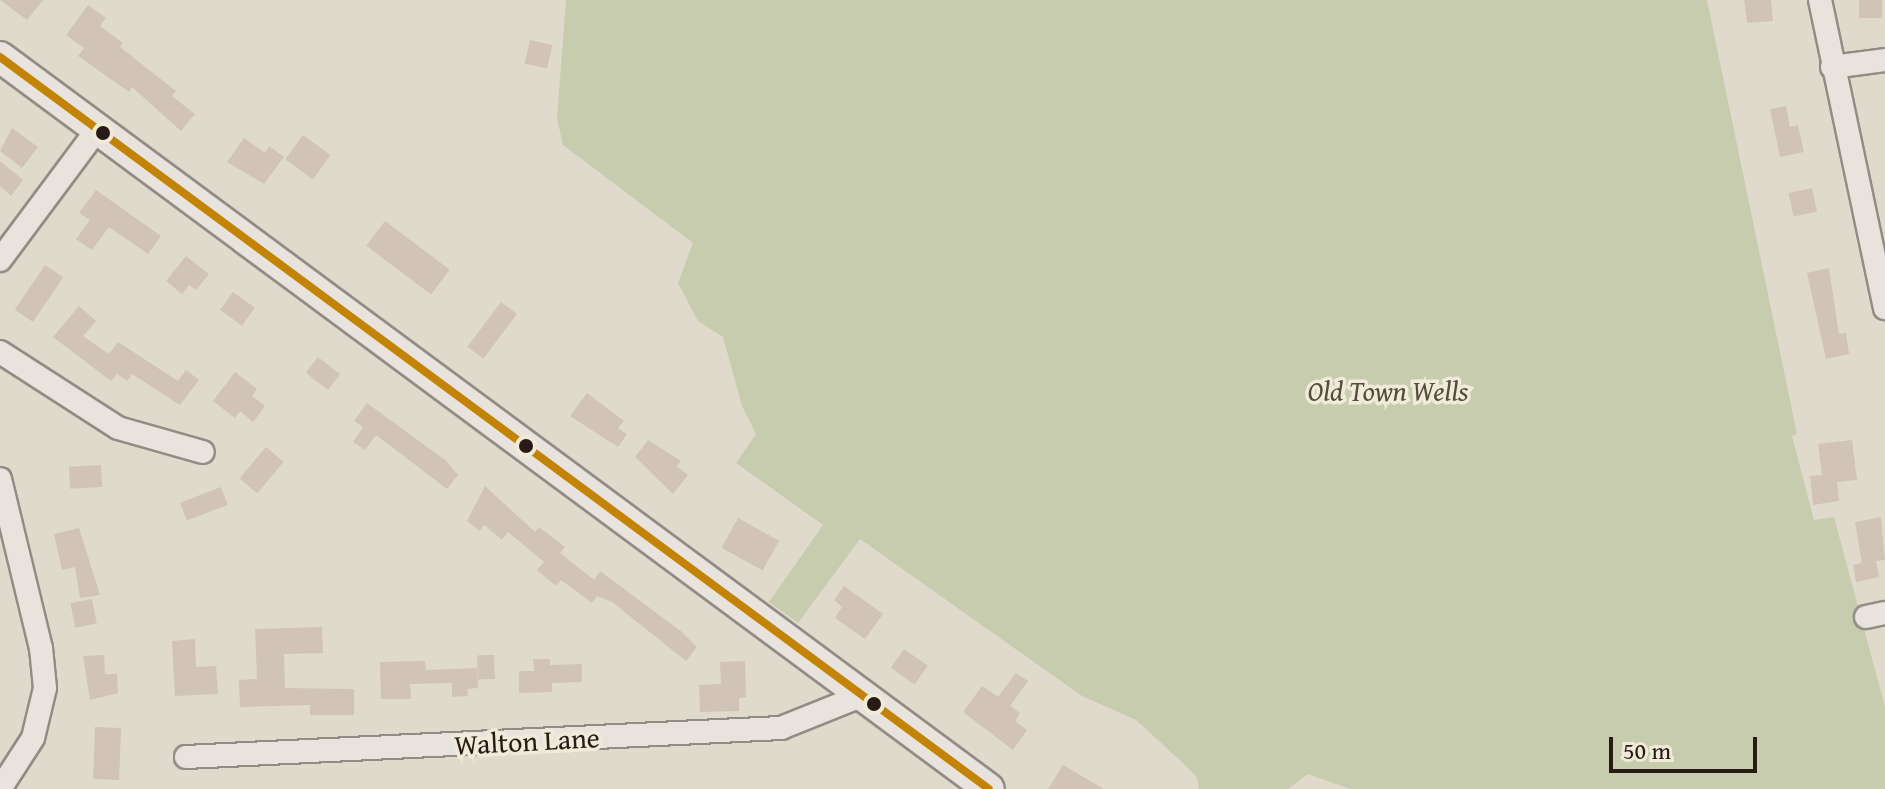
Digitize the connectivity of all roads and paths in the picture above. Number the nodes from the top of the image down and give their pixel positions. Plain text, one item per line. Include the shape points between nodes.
1 (1820, 0) edge
2 (0, 57) edge
3 (1885, 60) edge
4 (1832, 67) junction
5 (97, 130) junction
6 (0, 260) edge
7 (1885, 308) edge
8 (0, 352) edge
9 (203, 452) dead end
10 (0, 479) edge
11 (861, 696) junction
12 (186, 757) dead end
13 (0, 789) edge
14 (989, 789) edge

1 - 4 street
2 - 5 main road
3 - 4 street
4 - 7 street
5 - 6 street
5 - 11 main road
8 - 9 street via 118,428
10 - 13 street via 41,648 45,688 33,738
11 - 12 street, Walton Lane via 781,728
11 - 14 main road

